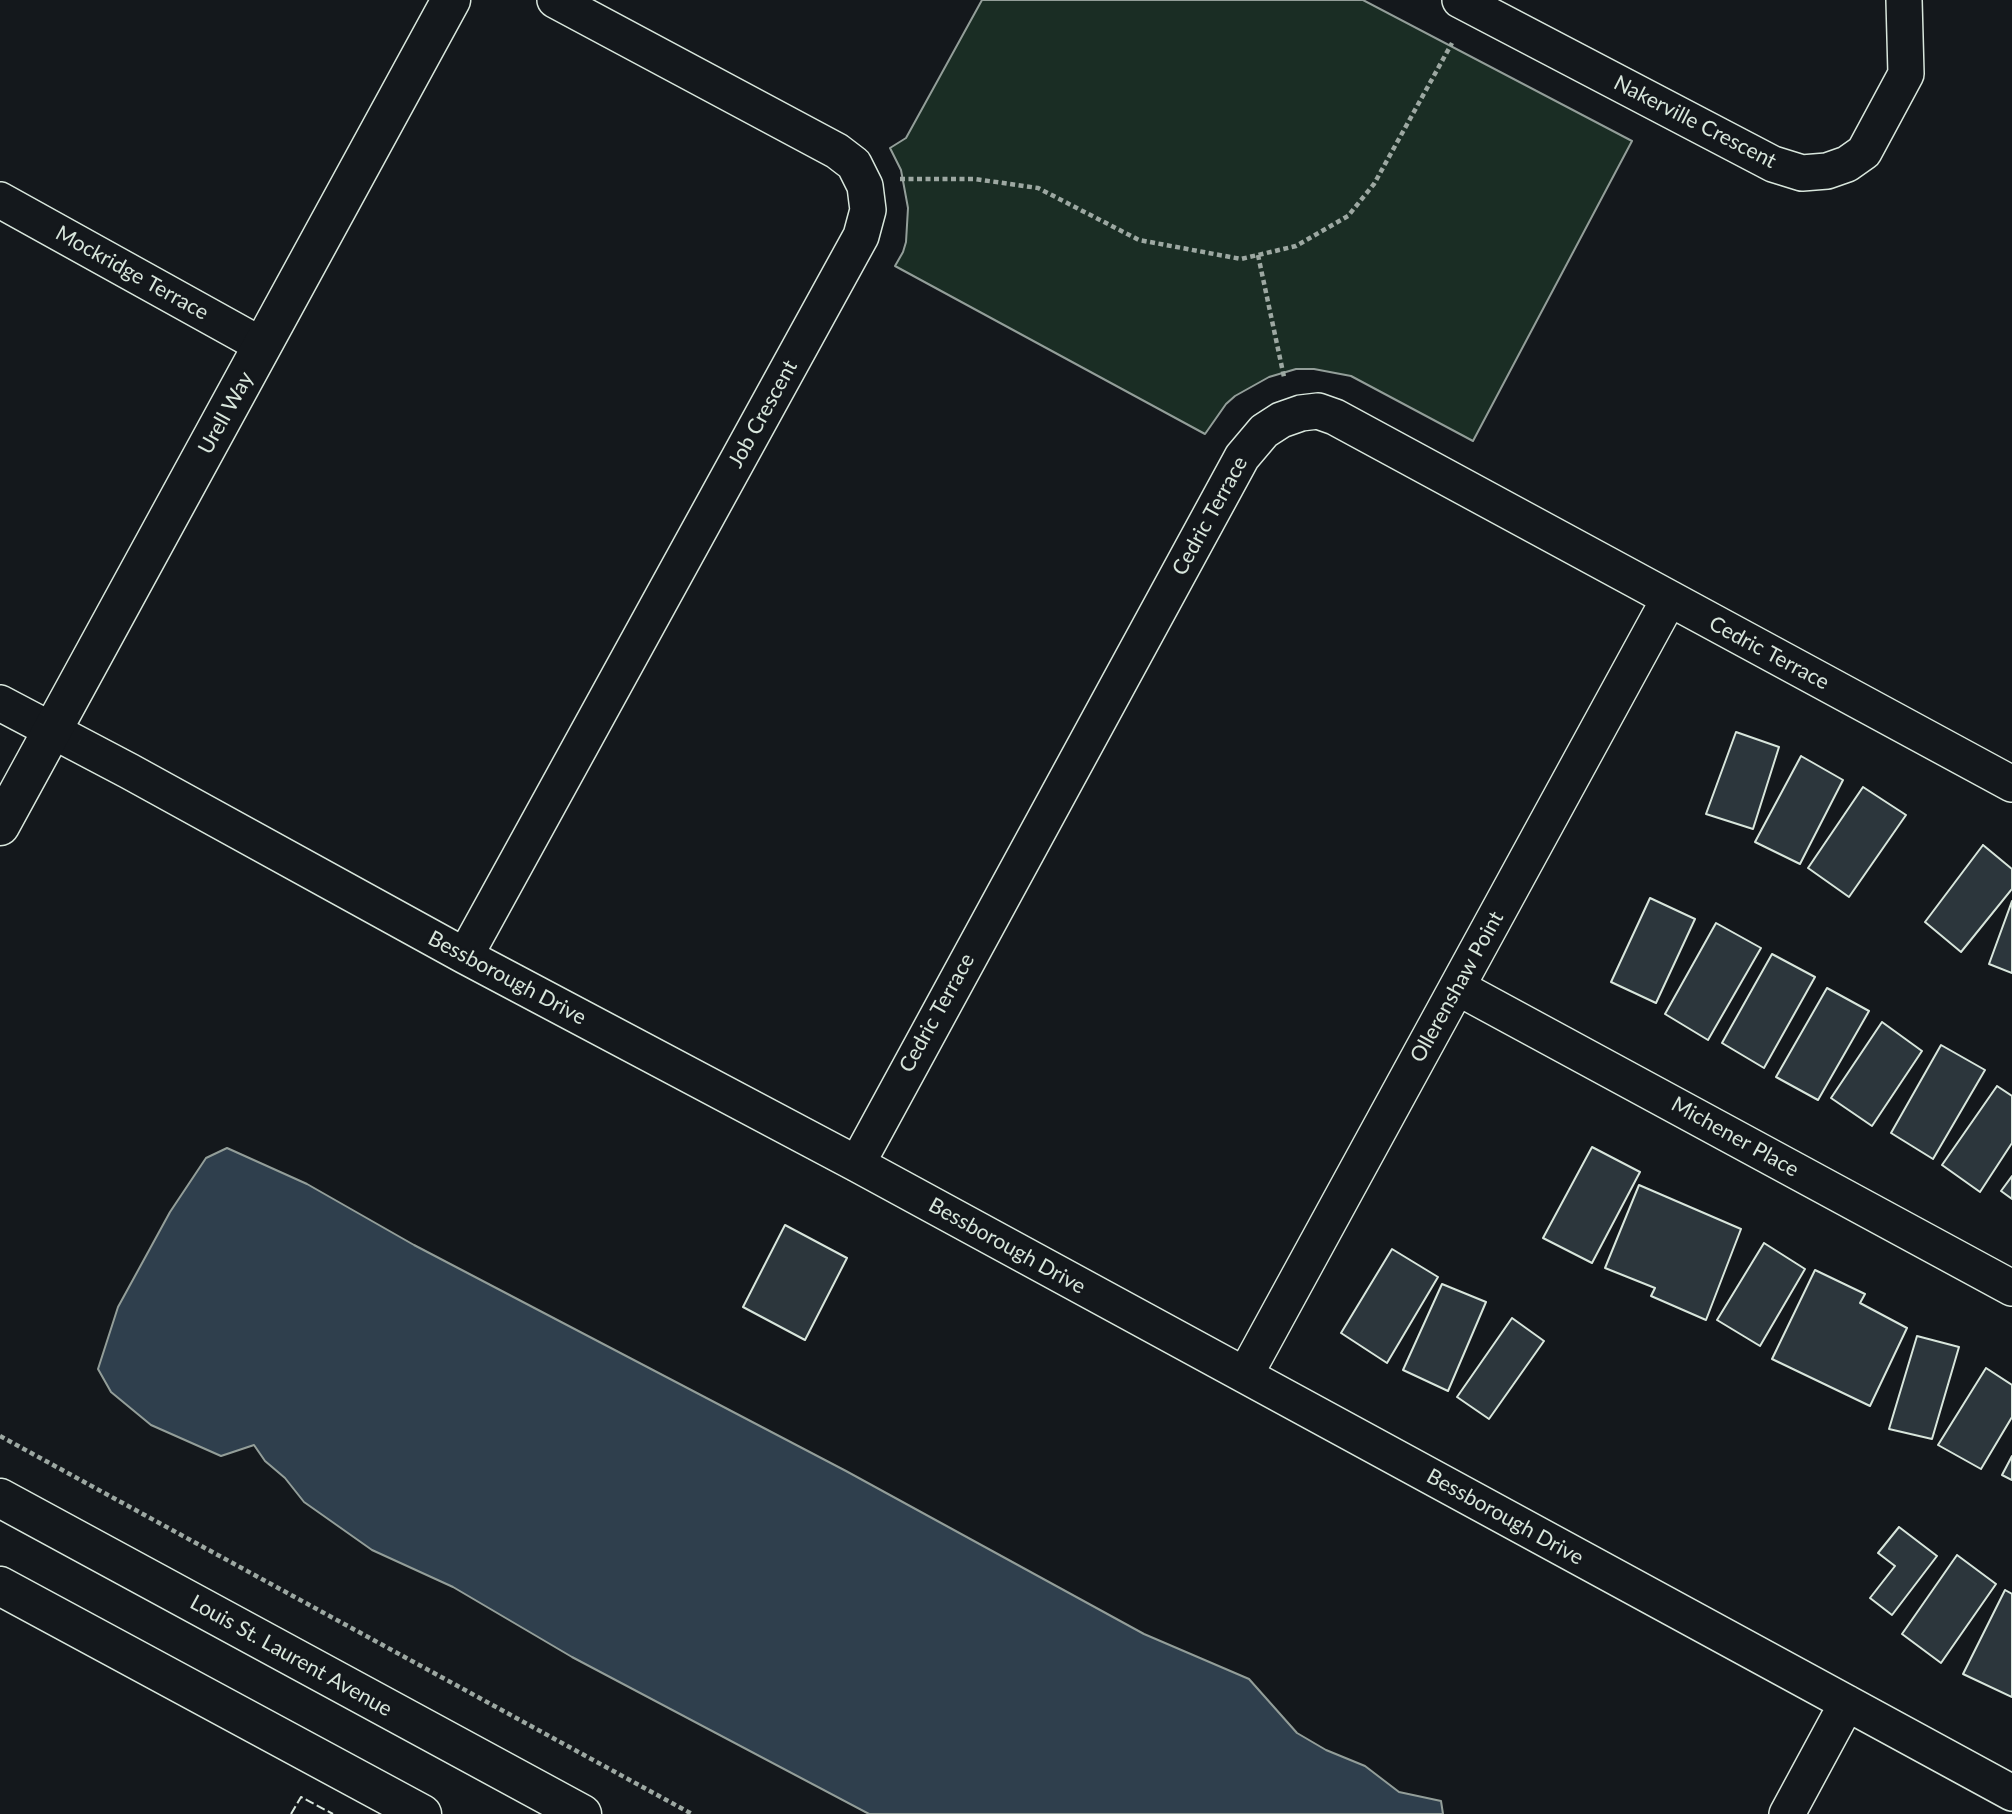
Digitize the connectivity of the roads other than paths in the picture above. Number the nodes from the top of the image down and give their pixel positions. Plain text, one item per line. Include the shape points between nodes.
1 (451, 0) edge
2 (555, 0) edge
3 (1460, 0) edge
4 (1904, 0) edge
5 (0, 200) edge
6 (263, 346) junction
7 (1669, 599) junction
8 (0, 703) edge
9 (53, 730) junction
10 (2012, 784) edge
11 (0, 826) edge
12 (465, 956) junction
13 (1457, 987) junction
14 (857, 1164) junction
15 (2012, 1288) edge
16 (1245, 1375) junction
17 (0, 1498) edge
18 (0, 1586) edge
19 (1847, 1703) junction
20 (2012, 1793) edge
21 (422, 1814) edge
22 (582, 1814) edge
23 (1787, 1814) edge

1 - 6 main road, Urell Way
2 - 12 street, Job Crescent via 837,151 854,164 865,186 868,210 861,236
3 - 4 street, Nakerville Crescent via 1773,164 1802,173 1827,171 1864,152 1906,74
5 - 6 street, Mockridge Terrace
6 - 9 main road, Urell Way
7 - 10 street, Cedric Terrace
7 - 13 street, Ollerenshaw Point
7 - 14 street, Cedric Terrace via 1335,416 1301,413 1264,431 1242,457
8 - 9 street, Bessborough Drive
9 - 11 main road, Urell Way
9 - 12 street, Bessborough Drive
12 - 14 street, Bessborough Drive
13 - 15 street, Michener Place
13 - 16 street, Ollerenshaw Point
14 - 16 street, Bessborough Drive
16 - 19 street, Bessborough Drive
17 - 22 main road, Louis St. Laurent Avenue
18 - 21 main road
19 - 20 street, Bessborough Drive
19 - 23 street

